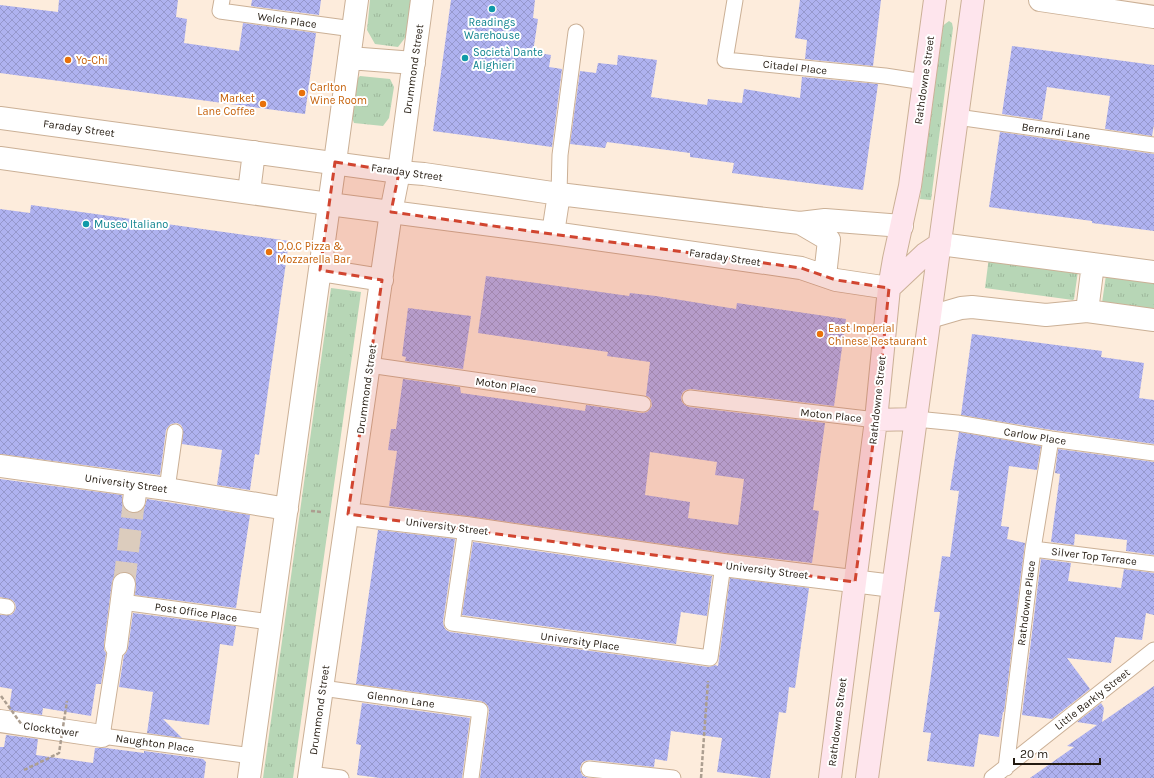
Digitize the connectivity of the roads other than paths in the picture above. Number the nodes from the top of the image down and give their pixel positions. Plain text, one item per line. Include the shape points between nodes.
1 (357, 0) edge
2 (422, 0) edge
3 (735, 0) edge
4 (935, 0) edge
5 (973, 0) edge
6 (1040, 0) edge
7 (221, 5) edge
8 (1154, 17) edge
9 (353, 29) junction
10 (576, 32) dead end
11 (349, 58) junction
12 (414, 63) junction
13 (924, 82) junction
14 (957, 117) junction
15 (0, 118) edge
16 (1154, 145) edge
17 (254, 152) junction
18 (0, 158) edge
19 (335, 162) junction
20 (399, 172) junction
21 (249, 192) junction
22 (559, 194) junction
23 (329, 204) junction
24 (391, 212) junction
25 (800, 223) junction
26 (902, 226) junction
27 (553, 232) junction
28 (940, 244) junction
29 (1093, 264) junction
30 (320, 270) junction
31 (1154, 272) edge
32 (825, 276) junction
33 (382, 280) junction
34 (889, 288) junction
35 (1087, 311) junction
36 (930, 317) junction
37 (1154, 320) edge
38 (369, 365) junction
39 (690, 398) dead end
40 (643, 404) dead end
41 (916, 419) junction
42 (876, 420) junction
43 (175, 432) dead end
44 (1051, 439) junction
45 (1154, 453) edge
46 (0, 466) edge
47 (167, 489) junction
48 (287, 509) junction
49 (348, 514) junction
50 (466, 528) junction
51 (1033, 549) junction
52 (1154, 564) edge
53 (723, 565) junction
54 (854, 582) junction
55 (893, 586) junction
56 (123, 593) joint
57 (270, 622) junction
58 (116, 646) joint
59 (1154, 650) edge
60 (322, 688) junction
61 (0, 721) edge
62 (102, 736) junction
63 (252, 756) junction
64 (1006, 768) junction
65 (589, 769) dead end
66 (309, 776) edge
67 (249, 778) edge
68 (341, 778) edge
69 (471, 778) edge
70 (673, 778) edge
71 (830, 778) edge
72 (867, 778) edge
73 (992, 778) edge

1 - 9 street
2 - 12 street, Drummond Street
3 - 13 lane, Citadel Place via 725,60
4 - 13 main road, Rathdowne Street
5 - 14 main road
6 - 8 street
7 - 9 lane, Welch Place
9 - 11 street
10 - 22 lane via 560,155
11 - 12 street
11 - 19 street
12 - 20 street, Drummond Street
13 - 26 main road, Rathdowne Street
14 - 16 lane, Bernardi Lane
14 - 28 main road
15 - 17 street, Faraday Street
17 - 19 street, Faraday Street
17 - 21 street
18 - 21 street, Faraday Street
19 - 20 street, Faraday Street
19 - 23 street
20 - 22 street, Faraday Street
20 - 24 street, Drummond Street
21 - 23 street, Faraday Street
22 - 25 street, Faraday Street
22 - 27 street
23 - 24 street, Faraday Street
23 - 30 street
24 - 27 street, Faraday Street
24 - 33 street, Drummond Street
25 - 26 street, Faraday Street via 826,220
25 - 32 street, Faraday Street via 829,240
26 - 34 main road, Rathdowne Street
27 - 32 street, Faraday Street via 801,268
28 - 29 street
28 - 34 main road via 925,254
28 - 36 main road
29 - 31 street
29 - 35 street
30 - 33 street
30 - 48 street
32 - 34 street, Faraday Street
33 - 38 street, Drummond Street
34 - 42 main road, Rathdowne Street
35 - 36 street via 1046,315 972,307
35 - 37 street
36 - 41 main road
38 - 40 lane, Moton Place
38 - 49 street, Drummond Street
39 - 42 lane, Moton Place
41 - 42 main road
41 - 44 lane, Carlow Place via 957,423
41 - 55 main road
42 - 54 main road, Rathdowne Street
43 - 47 lane
44 - 45 lane, Carlow Place
44 - 51 lane, Rathdowne Place
46 - 47 street, University Street via 135,493
47 - 48 street, University Street
48 - 57 street
49 - 50 street, University Street
49 - 60 street, Drummond Street
50 - 53 street, University Street
50 - 53 lane, University Place via 452,623 710,658
51 - 52 lane, Silver Top Terrace
51 - 64 lane, Rathdowne Place
53 - 54 street, University Street
54 - 55 street, University Street
54 - 71 main road, Rathdowne Street
55 - 72 main road
56 - 57 lane, Post Office Place
56 - 58 street
57 - 63 street
58 - 62 lane, Naughton Place
59 - 64 lane, Little Barkly Street
60 - 66 street, Drummond Street
60 - 69 lane, Glennon Lane via 480,710
61 - 62 street, Clocktower
62 - 63 lane, Naughton Place
63 - 67 street
64 - 73 lane, Little Barkly Street
65 - 70 lane
66 - 68 lane

